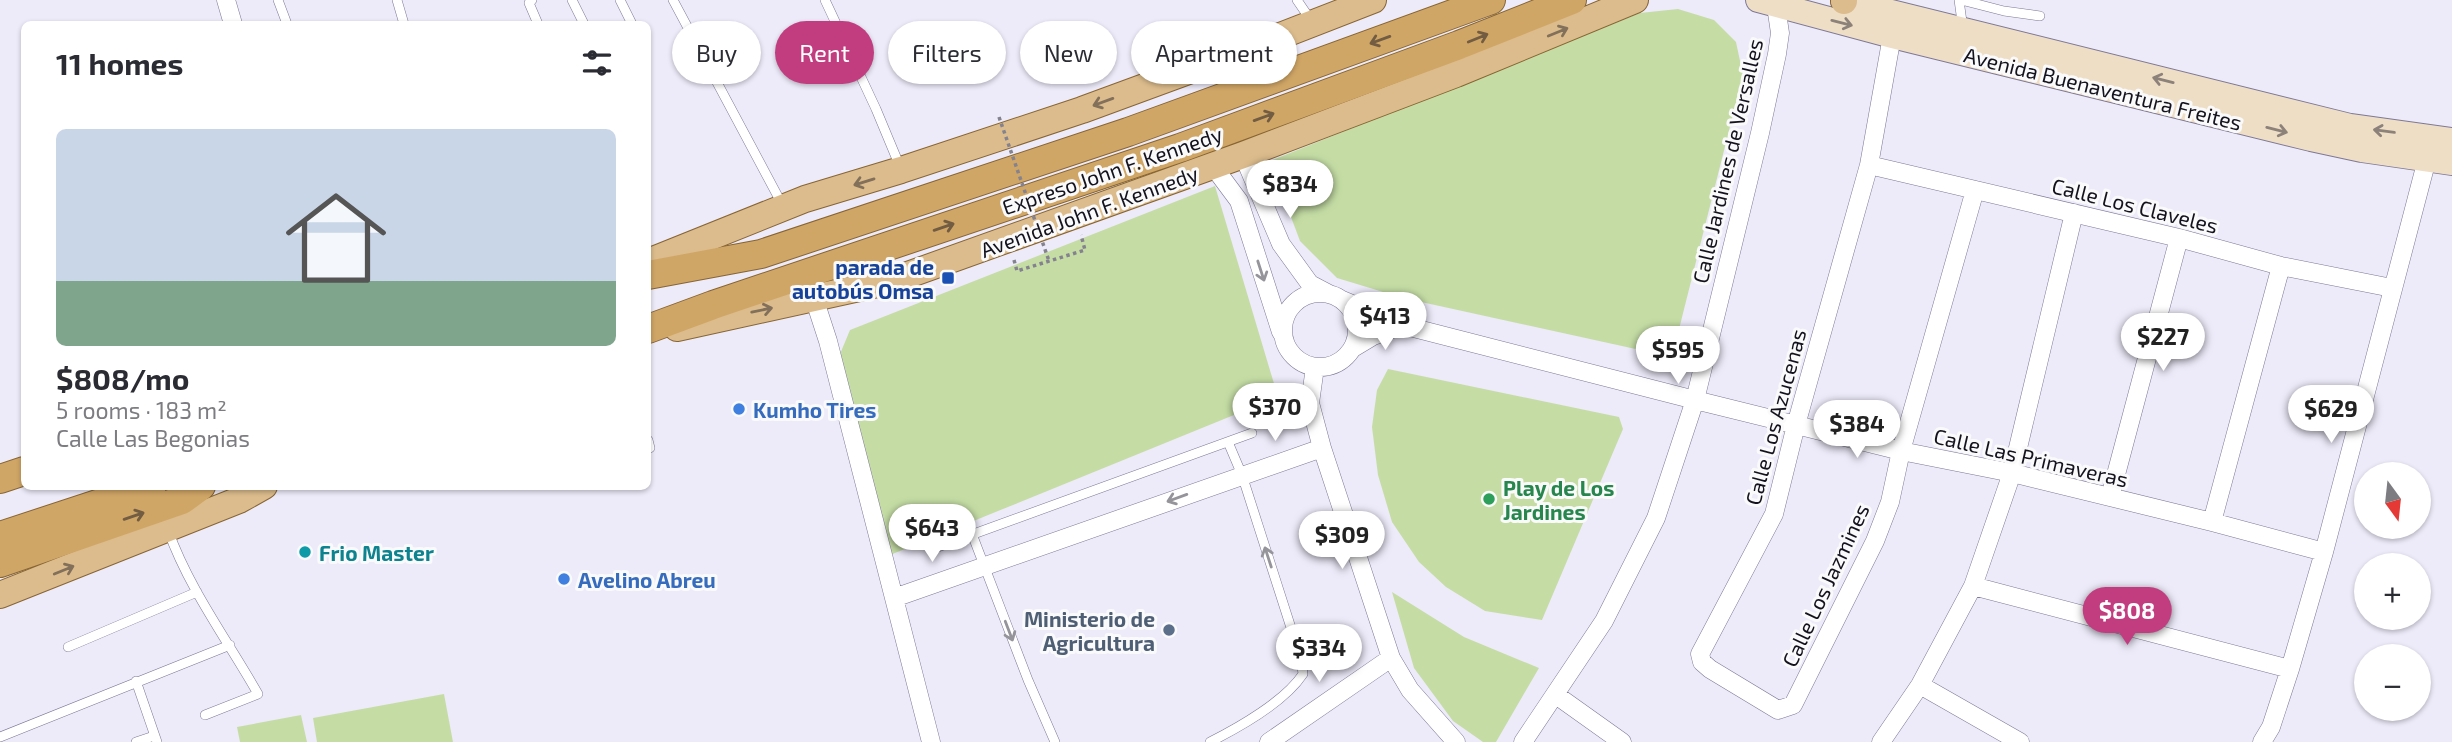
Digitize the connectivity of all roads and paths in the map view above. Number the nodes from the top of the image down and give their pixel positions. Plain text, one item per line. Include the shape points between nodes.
1 (226, 0) edge
2 (278, 0) edge
3 (397, 0) edge
4 (532, 0) edge
5 (572, 0) edge
6 (620, 0) edge
7 (673, 0) edge
8 (825, 0) edge
9 (1297, 0) edge
10 (1373, 0) edge
11 (1491, 0) edge
12 (1572, 0) edge
13 (1635, 0) edge
14 (1844, 0) edge
15 (1960, 0) edge
16 (1767, 3) edge
17 (2040, 16) dead end
18 (232, 21) edge
19 (286, 21) edge
20 (403, 21) edge
21 (537, 21) edge
22 (582, 21) edge
23 (630, 21) edge
24 (1312, 22) junction
25 (1963, 30) junction
26 (1892, 36) junction
27 (999, 117) dead end
28 (2437, 146) edge
29 (1243, 155) junction
30 (2452, 163) edge
31 (1869, 165) junction
32 (1213, 166) junction
33 (901, 170) junction
34 (1975, 190) junction
35 (783, 208) junction
36 (2074, 213) junction
37 (2179, 239) junction
38 (1085, 250) dead end
39 (1049, 261) junction
40 (651, 262) edge
41 (651, 263) edge
42 (2281, 266) junction
43 (1017, 271) dead end
44 (2392, 288) junction
45 (1335, 297) junction
46 (814, 298) junction
47 (1402, 325) junction
48 (651, 331) edge
49 (651, 331) edge
50 (1284, 340) junction
51 (1353, 348) junction
52 (1315, 367) junction
53 (1695, 400) junction
54 (1796, 425) junction
55 (1252, 433) dead end
56 (1227, 442) junction
57 (1322, 448) junction
58 (1901, 451) junction
59 (21, 472) edge
60 (2012, 473) junction
61 (1242, 475) junction
62 (0, 479) edge
63 (140, 490) edge
64 (196, 490) edge
65 (257, 490) edge
66 (2110, 497) junction
67 (2212, 522) junction
68 (168, 529) junction
69 (972, 534) junction
70 (0, 536) edge
71 (935, 548) dead end
72 (2324, 552) junction
73 (0, 562) edge
74 (984, 567) junction
75 (1973, 586) junction
76 (197, 592) junction
77 (0, 595) edge
78 (894, 598) junction
79 (230, 645) junction
80 (68, 647) dead end
81 (1391, 658) junction
82 (2290, 669) junction
83 (136, 681) junction
84 (1920, 685) junction
85 (1556, 695) junction
86 (1784, 710) joint
87 (205, 715) dead end
88 (0, 737) edge
89 (155, 739) edge
90 (136, 742) edge
91 (930, 742) edge
92 (1055, 742) edge
93 (1210, 742) edge
94 (1269, 742) edge
95 (1457, 742) edge
96 (1523, 742) edge
97 (1622, 742) edge
98 (1881, 742) edge
99 (2020, 742) edge
100 (2262, 742) edge

1 - 18 street
2 - 19 lane
3 - 20 lane
4 - 21 lane via 529,3
5 - 22 lane
6 - 23 lane
7 - 35 lane
8 - 33 lane
9 - 24 lane
10 - 24 main road
11 -> 41 highway, Expreso John F. Kennedy via 1128,132 761,254
48 -> 12 highway, Expreso John F. Kennedy via 1180,148
29 -> 13 main road, Avenida John F. Kennedy
14 - 25 main road, Avenida Buenaventura Freites
15 - 17 lane
15 - 25 lane
16 -> 26 main road, Avenida Buenaventura Freites
16 - 53 street, Calle Jardines de Versalles via 1780,33 1777,54
24 -> 33 main road via 1083,110
28 -> 25 main road, Avenida Buenaventura Freites
26 -> 28 main road, Avenida Buenaventura Freites via 2362,150
26 - 31 street, Calle Los Azucenas
27 - 39 path, bridge
28 - 30 main road, Avenida Buenaventura Freites
28 - 44 street
29 - 32 main road, Avenida John F. Kennedy
29 - 45 street, Calle Las Primaveras via 1281,244 1310,284
31 - 34 street, Calle Los Claveles
31 - 54 street, Calle Los Azucenas
32 - 46 main road, Avenida John F. Kennedy via 891,281
32 -> 50 street via 1239,201
33 -> 35 main road
34 - 36 street, Calle Los Claveles
34 - 58 street, Calle Los Jazmines
35 - 40 main road
36 - 37 street, Calle Los Claveles
36 - 60 street
37 - 42 street, Calle Los Claveles
37 - 66 street
38 - 39 path
39 - 43 path
42 - 44 street, Calle Los Claveles
42 - 67 street
44 - 72 street
45 - 47 street, Calle Las Primaveras
45 - 50 street via 1317,293 1294,304 1286,315
45 - 51 street via 1349,307 1357,327
49 -> 46 main road, Avenida John F. Kennedy
46 - 78 street
47 - 51 street
47 - 53 street, Calle Las Primaveras
50 - 52 street via 1295,358
51 - 52 street via 1337,363
52 - 57 street via 1310,403
53 - 54 street, Calle Las Primaveras
53 - 85 street, Calle Jardines de Versalles via 1656,518 1604,621
54 - 58 street, Calle Las Primaveras
54 - 86 street, Calle Los Azucenas via 1774,514 1700,654 1710,669
55 - 56 lane
56 - 61 lane
56 - 69 lane
57 - 61 street
57 - 81 street
58 - 60 street, Calle Las Primaveras
58 - 86 street, Calle Los Jazmines via 1890,502 1875,541 1793,705
59 - 62 highway
60 - 66 street, Calle Las Primaveras
60 - 75 street
61 -> 74 street
93 -> 61 lane via 1295,687 1303,674
63 - 70 highway
73 -> 64 highway via 182,500
65 - 68 main road
66 - 67 street, Calle Las Primaveras
67 - 72 street, Calle Las Primaveras
68 - 76 lane
77 -> 68 main road
69 - 71 lane
69 - 74 lane
72 - 82 street
74 - 78 street
74 -> 92 lane
75 - 82 street
75 - 84 street
76 - 79 lane
76 - 80 lane
78 - 91 street
79 - 83 lane
79 - 87 lane via 258,694
81 - 94 street
81 - 95 street via 1410,690
82 - 100 street via 2272,727
83 - 88 lane
83 - 89 lane
84 - 98 street
84 - 99 street
85 - 96 street, Calle Jardines de Versalles
85 - 97 street
89 - 90 lane

